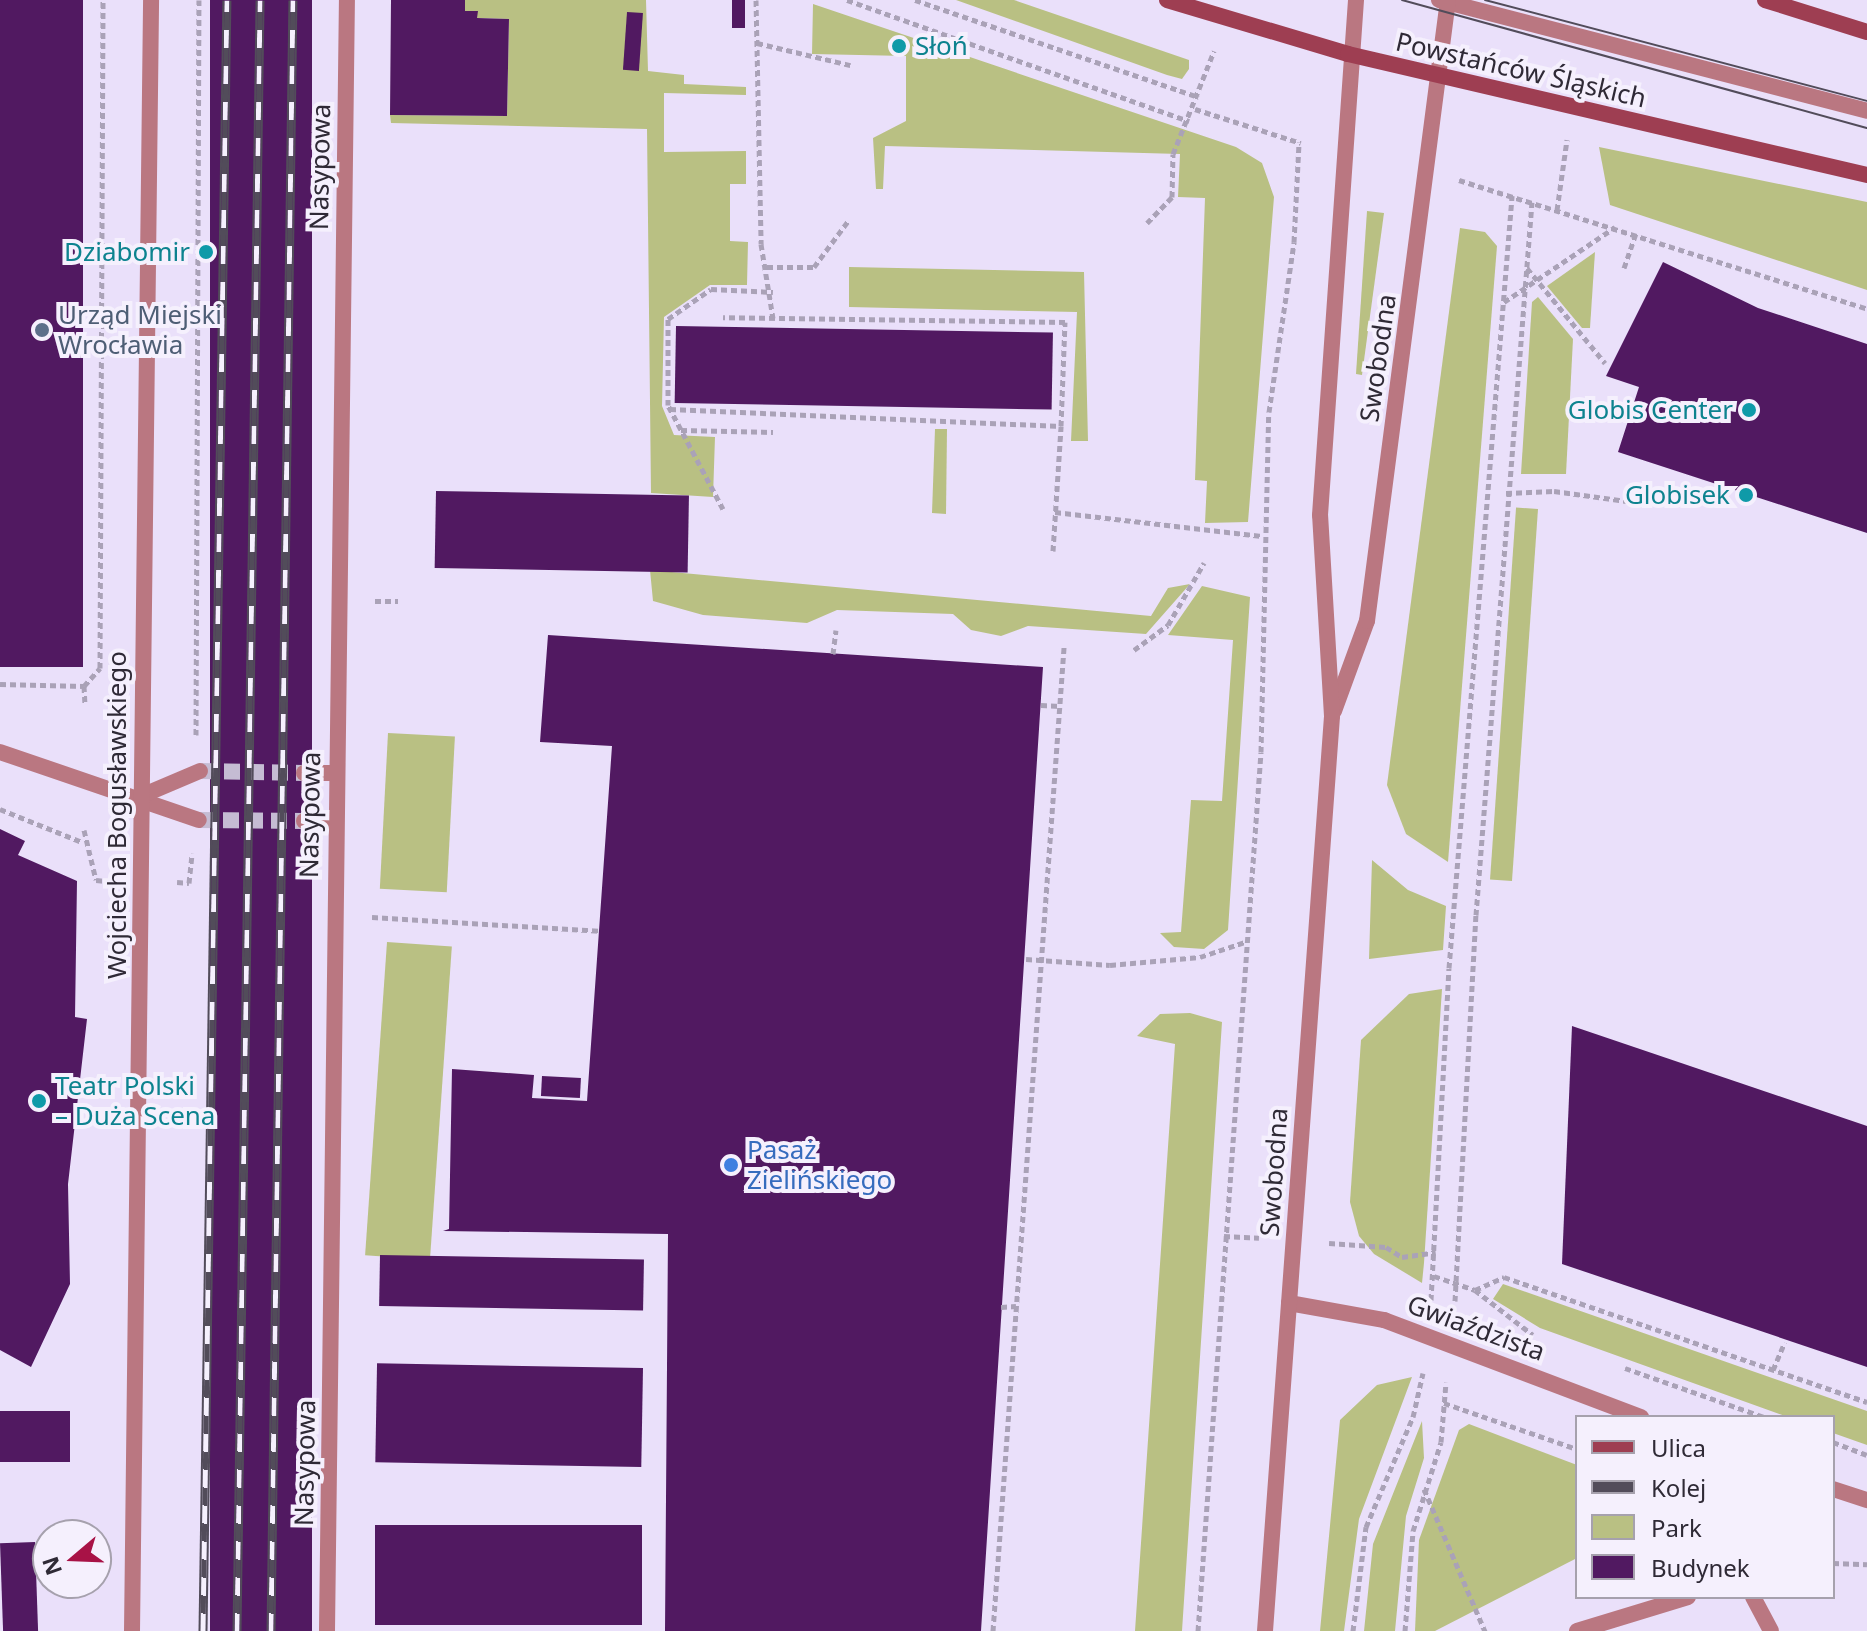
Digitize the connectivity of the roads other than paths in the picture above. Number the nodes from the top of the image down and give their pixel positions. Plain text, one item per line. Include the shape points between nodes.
1 (151, 0) edge
2 (347, 0) edge
3 (1167, 0) edge
4 (1356, 0) edge
5 (1765, 0) edge
6 (1445, 1) edge
7 (1867, 32) edge
8 (1348, 54) junction
9 (1439, 76) junction
10 (1867, 111) edge
11 (1867, 175) edge
12 (1332, 716) junction
13 (0, 752) edge
14 (198, 772) tunnel mouth
15 (304, 773) tunnel mouth
16 (335, 773) junction
17 (141, 796) junction
18 (198, 819) tunnel mouth
19 (304, 821) tunnel mouth
20 (335, 821) junction
21 (1289, 1303) junction
22 (1636, 1415) edge
23 (1835, 1490) edge
24 (1867, 1500) edge
25 (1681, 1599) edge
26 (1754, 1599) edge
27 (132, 1631) edge
28 (327, 1631) edge
29 (1265, 1631) edge
30 (1577, 1631) edge
31 (1771, 1631) edge

1 - 17 street, Wojciecha Bogusławskiego
2 - 16 street, Nasypowa
3 - 8 main road, Powstańców Śląskich
4 - 8 street, Swobodna
5 - 7 main road
6 - 9 street, Swobodna
6 - 10 street
8 - 9 main road, Powstańców Śląskich
8 - 12 street, Swobodna via 1320,515
9 - 11 main road, Powstańców Śląskich
9 - 12 street, Swobodna via 1367,621
12 - 21 street, Swobodna
13 - 17 street
14 - 17 street
15 - 16 street
16 - 20 street, Nasypowa
17 - 18 street
17 - 27 street, Wojciecha Bogusławskiego
19 - 20 street
20 - 28 street, Nasypowa
21 - 22 street, Gwiaździsta via 1370,1315
21 - 29 street, Swobodna
23 - 24 street
25 - 30 street
26 - 31 street

